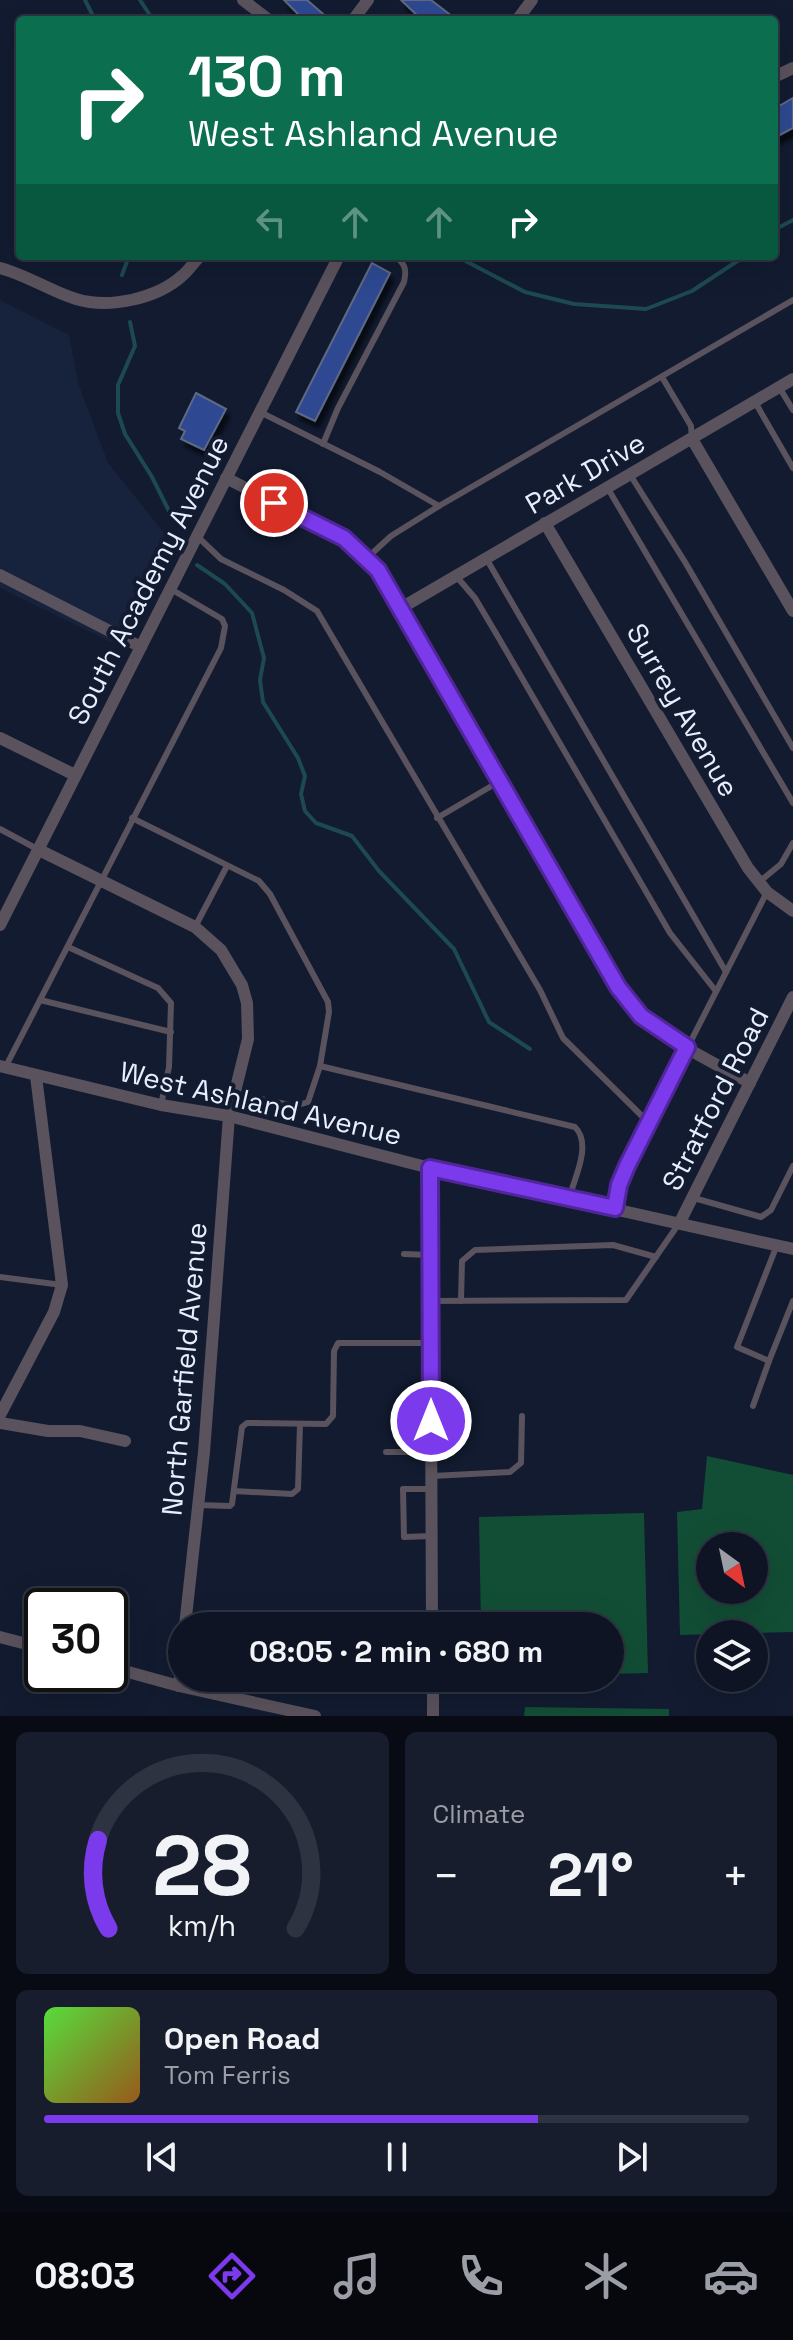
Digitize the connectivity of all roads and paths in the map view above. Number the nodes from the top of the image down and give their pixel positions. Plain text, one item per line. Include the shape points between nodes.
1 (243, 0) edge
2 (264, 16) edge
3 (197, 260) edge
4 (337, 260) edge
5 (400, 260) edge
6 (0, 268) edge
7 (793, 300) edge
8 (662, 377) junction
9 (793, 379) edge
10 (779, 387) junction
11 (755, 402) junction
12 (793, 410) edge
13 (260, 412) junction
14 (692, 439) junction
15 (323, 444) junction
16 (793, 468) edge
17 (629, 473) junction
18 (226, 478) junction
19 (607, 487) junction
20 (439, 506) junction
21 (545, 523) junction
22 (196, 535) junction
23 (367, 558) junction
24 (486, 558) junction
25 (0, 575) edge
26 (456, 576) junction
27 (169, 588) junction
28 (401, 608) junction
29 (793, 611) edge
30 (141, 647) junction
31 (0, 738) edge
32 (793, 748) edge
33 (75, 775) junction
34 (500, 781) junction
35 (793, 803) edge
36 (132, 818) junction
37 (437, 818) junction
38 (0, 829) edge
39 (793, 843) edge
40 (39, 850) junction
41 (227, 866) junction
42 (100, 880) junction
43 (762, 887) junction
44 (793, 911) edge
45 (1, 922) edge
46 (195, 927) junction
47 (68, 947) junction
48 (726, 972) junction
49 (715, 990) junction
50 (793, 997) edge
51 (40, 1000) junction
52 (171, 1032) junction
53 (687, 1047) junction
54 (320, 1066) junction
55 (3, 1067) edge
56 (36, 1076) junction
57 (750, 1083) junction
58 (236, 1094) junction
59 (161, 1105) junction
60 (229, 1116) junction
61 (649, 1123) junction
62 (793, 1166) edge
63 (430, 1168) junction
64 (692, 1197) junction
65 (569, 1198) junction
66 (615, 1208) junction
67 (680, 1222) junction
68 (777, 1245) junction
69 (793, 1249) edge
70 (404, 1254) dead end
71 (430, 1255) junction
72 (656, 1257) junction
73 (0, 1277) edge
74 (62, 1285) junction
75 (431, 1301) junction
76 (461, 1301) junction
77 (793, 1301) edge
78 (431, 1343) junction
79 (769, 1361) junction
80 (753, 1406) dead end
81 (0, 1415) edge
82 (522, 1416) dead end
83 (0, 1423) edge
84 (300, 1424) junction
85 (125, 1441) dead end
86 (431, 1447) junction
87 (386, 1452) dead end
88 (432, 1482) junction
89 (234, 1491) junction
90 (198, 1505) junction
91 (432, 1536) junction
92 (187, 1612) edge
93 (432, 1612) edge
94 (0, 1637) edge
95 (24, 1643) edge
96 (128, 1672) edge
97 (168, 1683) edge
98 (206, 1692) edge
99 (433, 1692) edge
100 (315, 1716) edge
101 (433, 1716) edge

1 - 2 street
3 - 6 street via 182,277 121,303 73,298
4 - 13 street, South Academy Avenue
5 - 15 lane via 407,271 404,282
7 - 8 lane
8 - 14 lane via 691,426
8 - 20 lane
9 - 10 street, Park Drive
10 - 11 street, Park Drive
10 - 12 lane
11 - 14 street, Park Drive
11 - 16 lane
13 - 15 lane
13 - 18 street, South Academy Avenue
14 - 17 street, Park Drive
14 - 29 street
15 - 20 lane
17 - 19 street, Park Drive
17 - 32 lane
18 - 22 street, South Academy Avenue
18 - 23 street via 344,538
19 - 21 street, Park Drive
19 - 35 lane
20 - 23 lane
21 - 24 street, Park Drive
21 - 43 street, Surrey Avenue
22 - 27 street, South Academy Avenue
22 - 37 lane via 221,559 317,611
23 - 28 street
24 - 26 street, Park Drive
24 - 48 lane
25 - 30 street
26 - 28 street, Park Drive
26 - 49 lane via 475,598 670,933
27 - 30 street, South Academy Avenue
27 - 36 lane via 217,614 225,636
28 - 34 street
30 - 33 street, South Academy Avenue
31 - 33 street
33 - 40 street, South Academy Avenue
34 - 37 lane
34 - 53 street via 630,1005
36 - 41 lane
36 - 42 lane
37 - 61 lane via 540,990 558,1031
38 - 40 lane
39 - 43 lane
40 - 42 street, North Garfield Avenue
40 - 45 street, South Academy Avenue
41 - 46 lane
41 - 54 lane via 265,886 325,993 329,1012
42 - 46 street, North Garfield Avenue
42 - 47 lane
43 - 44 street, Surrey Avenue
43 - 48 lane
46 - 58 street, North Garfield Avenue via 221,950 247,1003 248,1039
47 - 51 lane
47 - 52 lane via 158,988 171,1003
48 - 49 lane
49 - 53 lane
50 - 57 street, Stratford Road
51 - 52 lane
51 - 55 lane
52 - 59 lane
53 - 57 street
53 - 61 lane
54 - 58 lane via 308,1102 302,1105
54 - 65 lane via 575,1127 583,1149
55 - 56 street, West Ashland Avenue
56 - 59 street, West Ashland Avenue
56 - 74 street
57 - 64 street, Stratford Road
58 - 60 street, North Garfield Avenue
59 - 60 street, West Ashland Avenue
60 - 63 street, West Ashland Avenue
60 - 90 street, North Garfield Avenue
61 - 66 lane via 619,1185
62 - 64 lane via 771,1210 761,1217
63 - 65 street, West Ashland Avenue
63 - 71 street
64 - 67 street, Stratford Road
65 - 66 street, West Ashland Avenue
66 - 67 street, West Ashland Avenue
67 - 68 street, West Ashland Avenue
67 - 72 lane
68 - 69 street, West Ashland Avenue
68 - 79 lane via 737,1347
70 - 71 lane
71 - 75 street
72 - 76 lane via 626,1300
72 - 76 lane via 613,1245 475,1250 462,1261
73 - 74 lane
74 - 81 street via 54,1312
75 - 76 lane
75 - 78 street
77 - 79 lane
78 - 84 lane via 338,1343 333,1416 326,1424
78 - 86 street
79 - 80 lane
82 - 88 lane via 521,1463 510,1472
83 - 85 street
84 - 89 lane via 242,1427
84 - 89 lane via 298,1489 292,1494
86 - 87 lane
86 - 88 street
88 - 91 street
88 - 91 lane via 403,1489 404,1537
89 - 90 lane via 230,1506
90 - 92 street, North Garfield Avenue
91 - 93 street
94 - 95 street
96 - 97 street
98 - 100 street
99 - 101 street

